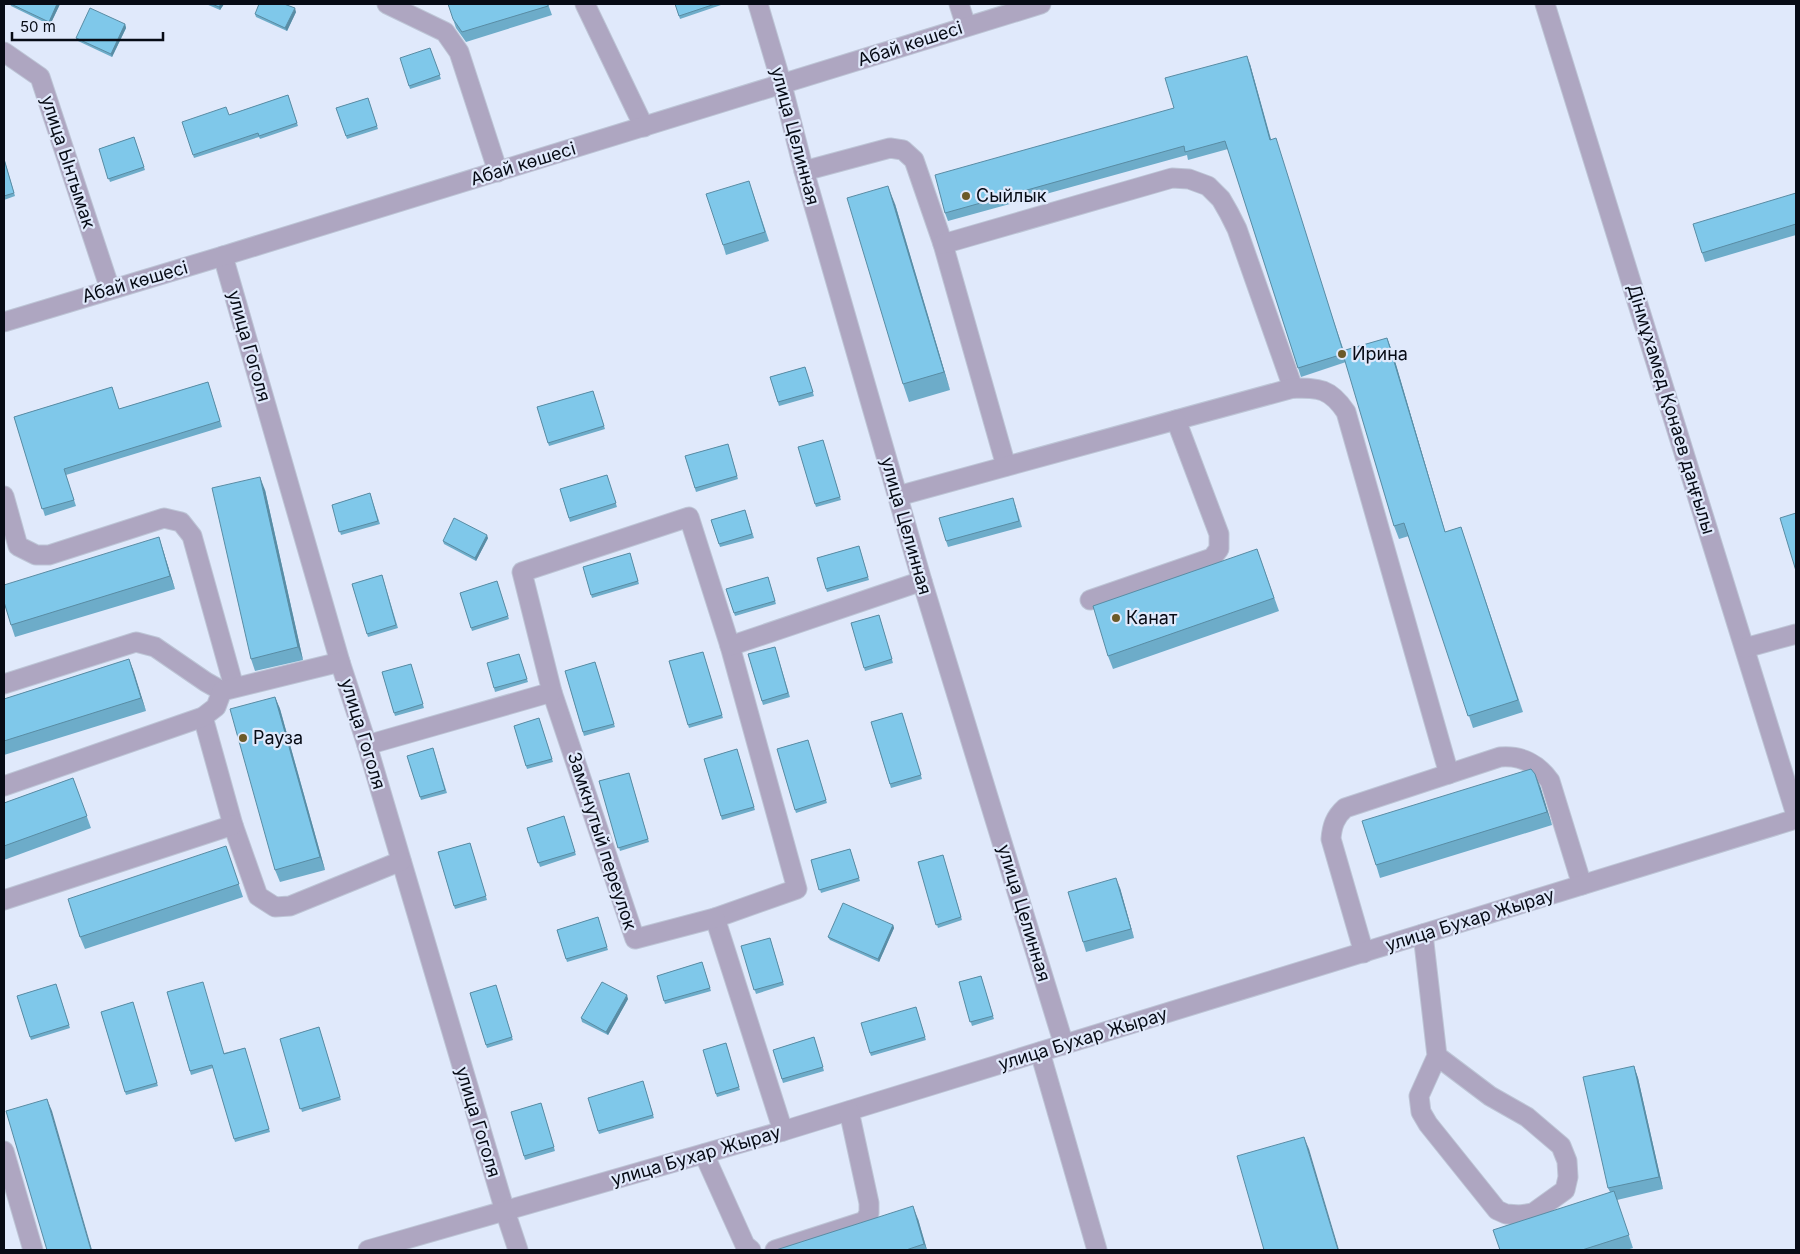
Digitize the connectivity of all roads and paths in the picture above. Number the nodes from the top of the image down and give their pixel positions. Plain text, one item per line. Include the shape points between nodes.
1 (387, 4) edge
2 (585, 4) edge
3 (758, 4) edge
4 (959, 4) edge
5 (1041, 4) edge
6 (1545, 4) edge
7 (966, 26) junction
8 (4, 52) edge
9 (782, 85) junction
10 (644, 127) junction
11 (804, 171) junction
12 (498, 172) junction
13 (943, 244) junction
14 (223, 256) junction
15 (110, 289) junction
16 (4, 322) edge
17 (1292, 388) junction
18 (1176, 420) junction
19 (1006, 466) junction
20 (4, 496) edge
21 (898, 496) junction
22 (922, 581) junction
23 (1090, 600) dead end
24 (1796, 634) edge
25 (730, 646) junction
26 (1745, 648) junction
27 (340, 662) junction
28 (4, 684) edge
29 (228, 689) junction
30 (552, 692) junction
31 (203, 717) junction
32 (367, 745) junction
33 (1449, 774) junction
34 (4, 786) edge
35 (1796, 817) edge
36 (233, 825) junction
37 (400, 861) junction
38 (1582, 885) junction
39 (4, 900) edge
40 (715, 918) junction
41 (1423, 934) junction
42 (1364, 953) junction
43 (1064, 1045) junction
44 (1040, 1052) junction
45 (1437, 1056) junction
46 (849, 1111) junction
47 (783, 1131) junction
48 (4, 1152) edge
49 (704, 1154) junction
50 (505, 1211) junction
51 (33, 1250) edge
52 (368, 1250) edge
53 (518, 1250) edge
54 (750, 1250) edge
55 (775, 1250) edge
56 (1097, 1250) edge

1 - 12 street via 445,32 459,52
2 - 10 street
3 - 9 street, улица Целинная
4 - 7 street
5 - 7 street, Абай көшесі
6 - 26 street, Дінмұхамед Қонаев даңғылы
7 - 9 street, Абай көшесі
8 - 15 street, улица Ынтымак via 40,77
9 - 10 street, Абай көшесі
9 - 11 street, улица Целинная
10 - 12 street, Абай көшесі
11 - 13 street via 890,148 903,150 914,160
11 - 21 street, улица Целинная
12 - 14 street, Абай көшесі
13 - 17 street via 1172,178 1189,179 1208,186 1221,199 1237,229
13 - 19 street
14 - 15 street, Абай көшесі
14 - 27 street, улица Гоголя
15 - 16 street, Абай көшесі
17 - 18 street
17 - 33 street via 1325,390 1346,412
18 - 19 street
18 - 23 street via 1220,534 1219,549 1212,558
19 - 21 street
20 - 29 street via 18,546 36,556 49,555 164,518 180,522 192,536
21 - 22 street, улица Целинная
22 - 25 street
22 - 43 street, улица Целинная
24 - 26 street
25 - 30 street, Замкнутый переулок via 689,517 522,572
25 - 40 street, Замкнутый переулок via 797,889
26 - 35 street, Дінмұхамед Қонаев даңғылы
27 - 29 street
27 - 32 street, улица Гоголя
28 - 29 street via 136,642 155,647 206,682
29 - 31 street via 216,707
30 - 32 street
30 - 40 street, Замкнутый переулок via 635,939
31 - 34 street
31 - 36 street
32 - 37 street, улица Гоголя
33 - 38 street via 1511,756 1544,772 1550,781
33 - 42 street via 1345,808 1334,821 1330,839
35 - 38 street, улица Бухар Жырау
36 - 37 street via 258,896 275,907 290,906
36 - 39 street
37 - 50 street, улица Гоголя
38 - 41 street, улица Бухар Жырау
40 - 47 street
41 - 42 street, улица Бухар Жырау
41 - 45 street
42 - 43 street, улица Бухар Жырау
43 - 44 street, улица Бухар Жырау
44 - 46 street, улица Бухар Жырау
44 - 56 street
45 - 45 street via 1419,1096 1421,1112 1497,1210 1506,1214 1533,1213 1565,1190 1568,1161 1561,1146 1527,1117 1490,1096
46 - 47 street, улица Бухар Жырау
46 - 55 street via 869,1203 865,1222
47 - 49 street, улица Бухар Жырау
48 - 51 street
49 - 50 street, улица Бухар Жырау
49 - 54 street
50 - 52 street, улица Бухар Жырау
50 - 53 street, улица Гоголя

